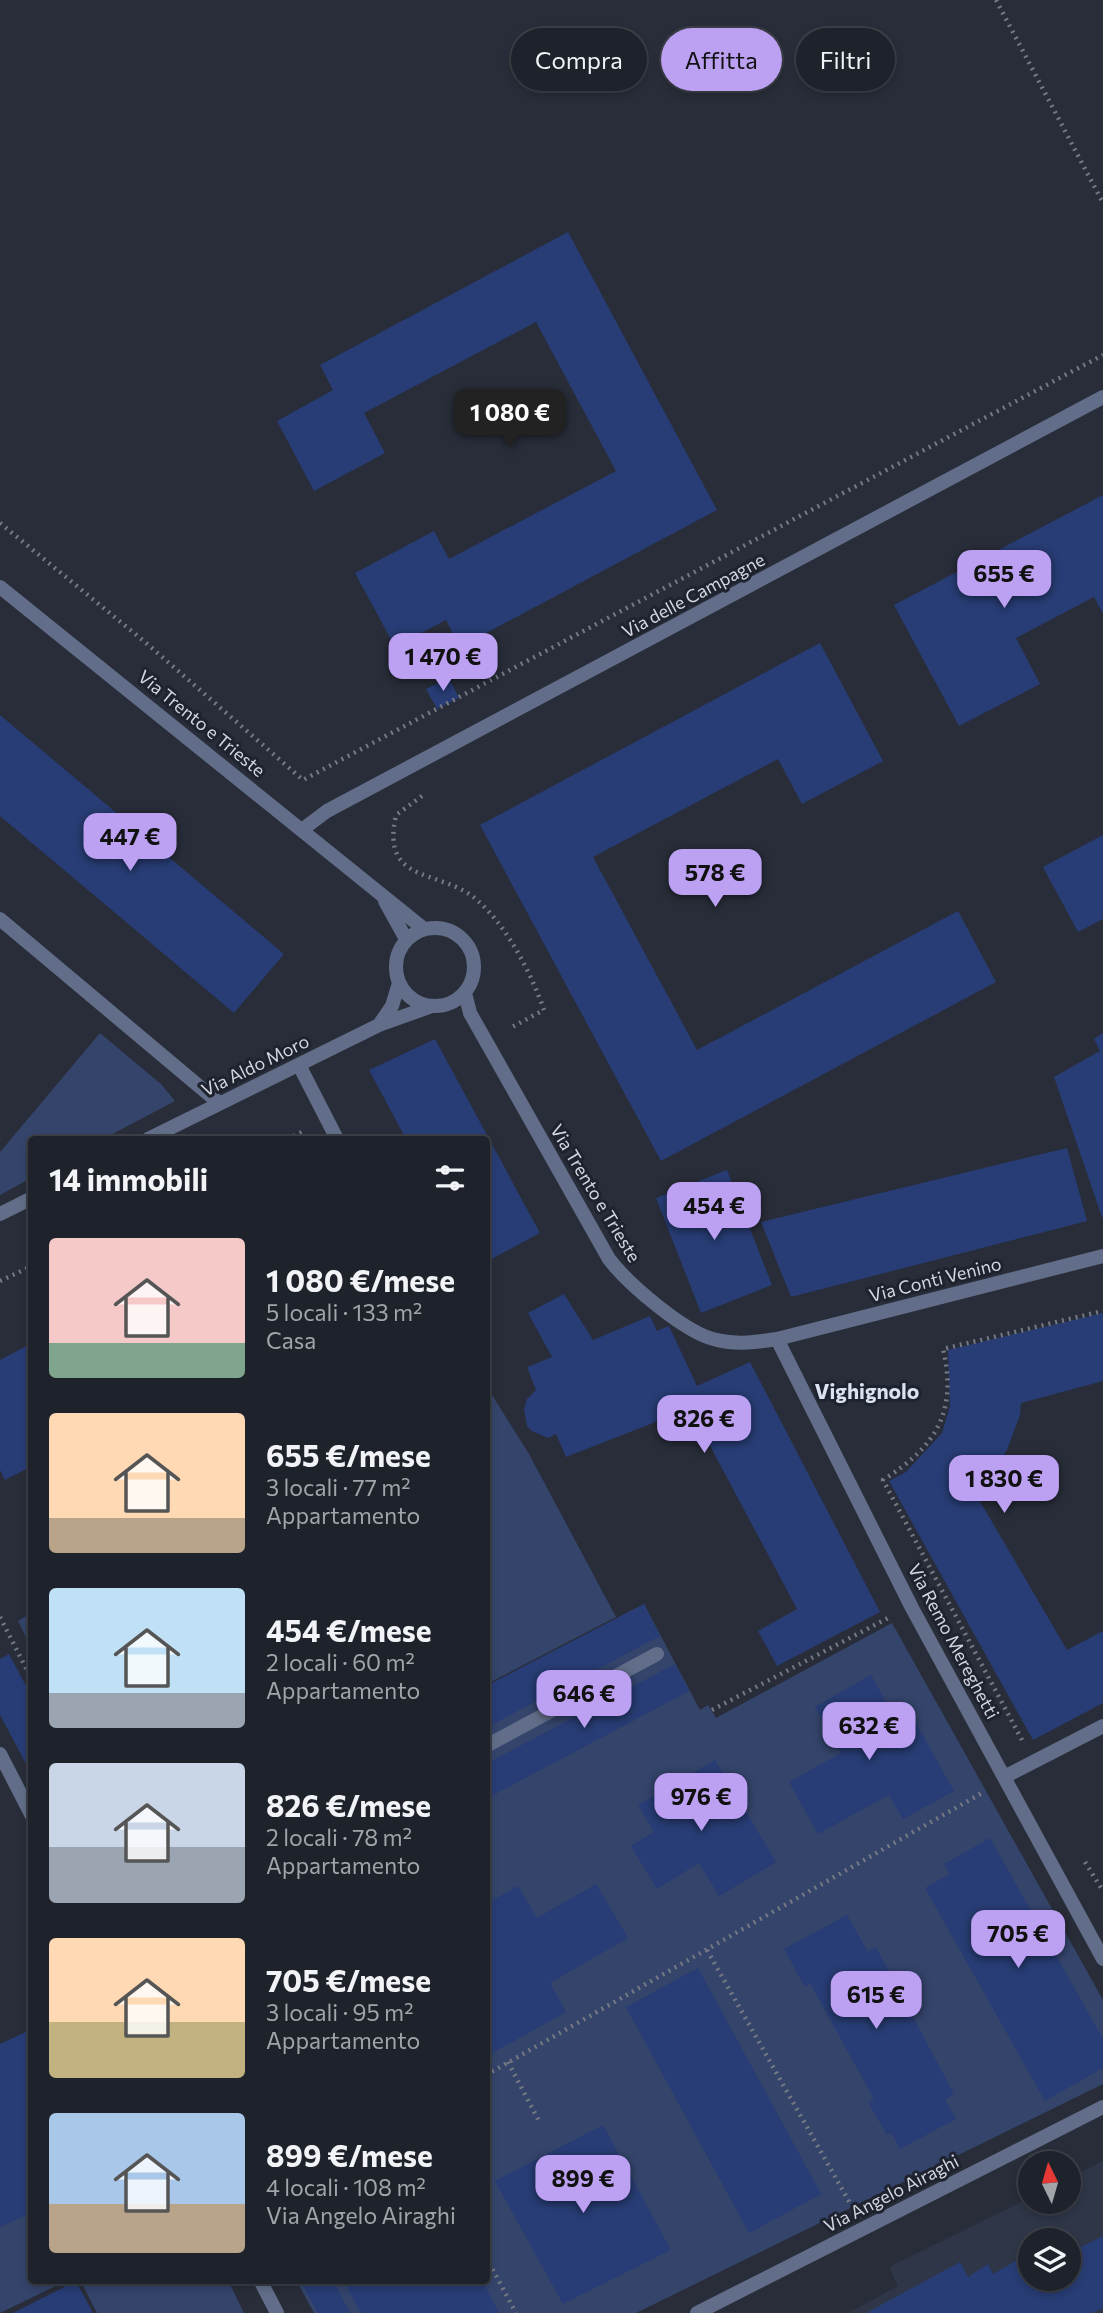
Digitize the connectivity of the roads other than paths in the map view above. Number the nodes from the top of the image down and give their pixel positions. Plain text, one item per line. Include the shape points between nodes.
1 (1103, 397) edge
2 (0, 586) edge
3 (303, 829) junction
4 (379, 891) junction
5 (0, 919) edge
6 (424, 929) junction
7 (406, 939) junction
8 (399, 983) junction
9 (465, 993) junction
10 (451, 1003) junction
11 (432, 1006) junction
12 (470, 1013) junction
13 (379, 1025) junction
14 (299, 1065) junction
15 (219, 1103) junction
16 (154, 1136) edge
17 (336, 1136) edge
18 (28, 1200) edge
19 (0, 1214) edge
20 (1103, 1256) edge
21 (777, 1339) junction
22 (657, 1654) dead end
23 (1103, 1726) edge
24 (490, 1744) edge
25 (0, 1754) edge
26 (1006, 1776) junction
27 (28, 1808) edge
28 (1103, 1959) edge
29 (1103, 2107) edge
30 (262, 2284) edge
31 (277, 2313) edge
32 (697, 2313) edge

1 - 3 street, Via delle Campagne via 327,811
2 - 3 street, Via Trento e Trieste
3 - 4 street, Via Trento e Trieste
4 - 6 street, Via Trento e Trieste
4 - 7 street, Via Trento e Trieste
5 - 15 street
6 - 7 street
6 - 9 street via 449,930 470,948 475,973
7 - 8 street via 397,956
8 - 11 street via 412,999
8 - 13 street via 392,1006
9 - 10 street
9 - 12 street, Via Trento e Trieste
10 - 11 street
10 - 12 street
11 - 13 street, Via Aldo Moro
12 - 21 street, Via Trento e Trieste via 608,1259 622,1276 681,1322 715,1340 750,1343
13 - 14 street, Via Aldo Moro
14 - 15 street, Via Aldo Moro
14 - 17 street
15 - 16 street, Via Aldo Moro
18 - 19 street
20 - 21 street, Via Conti Venino
21 - 26 street, Via Remo Mereghetti via 912,1608
22 - 24 street
23 - 26 street
25 - 27 street
26 - 28 street, Via Remo Mereghetti
29 - 32 street, Via Angelo Airaghi
30 - 31 street

